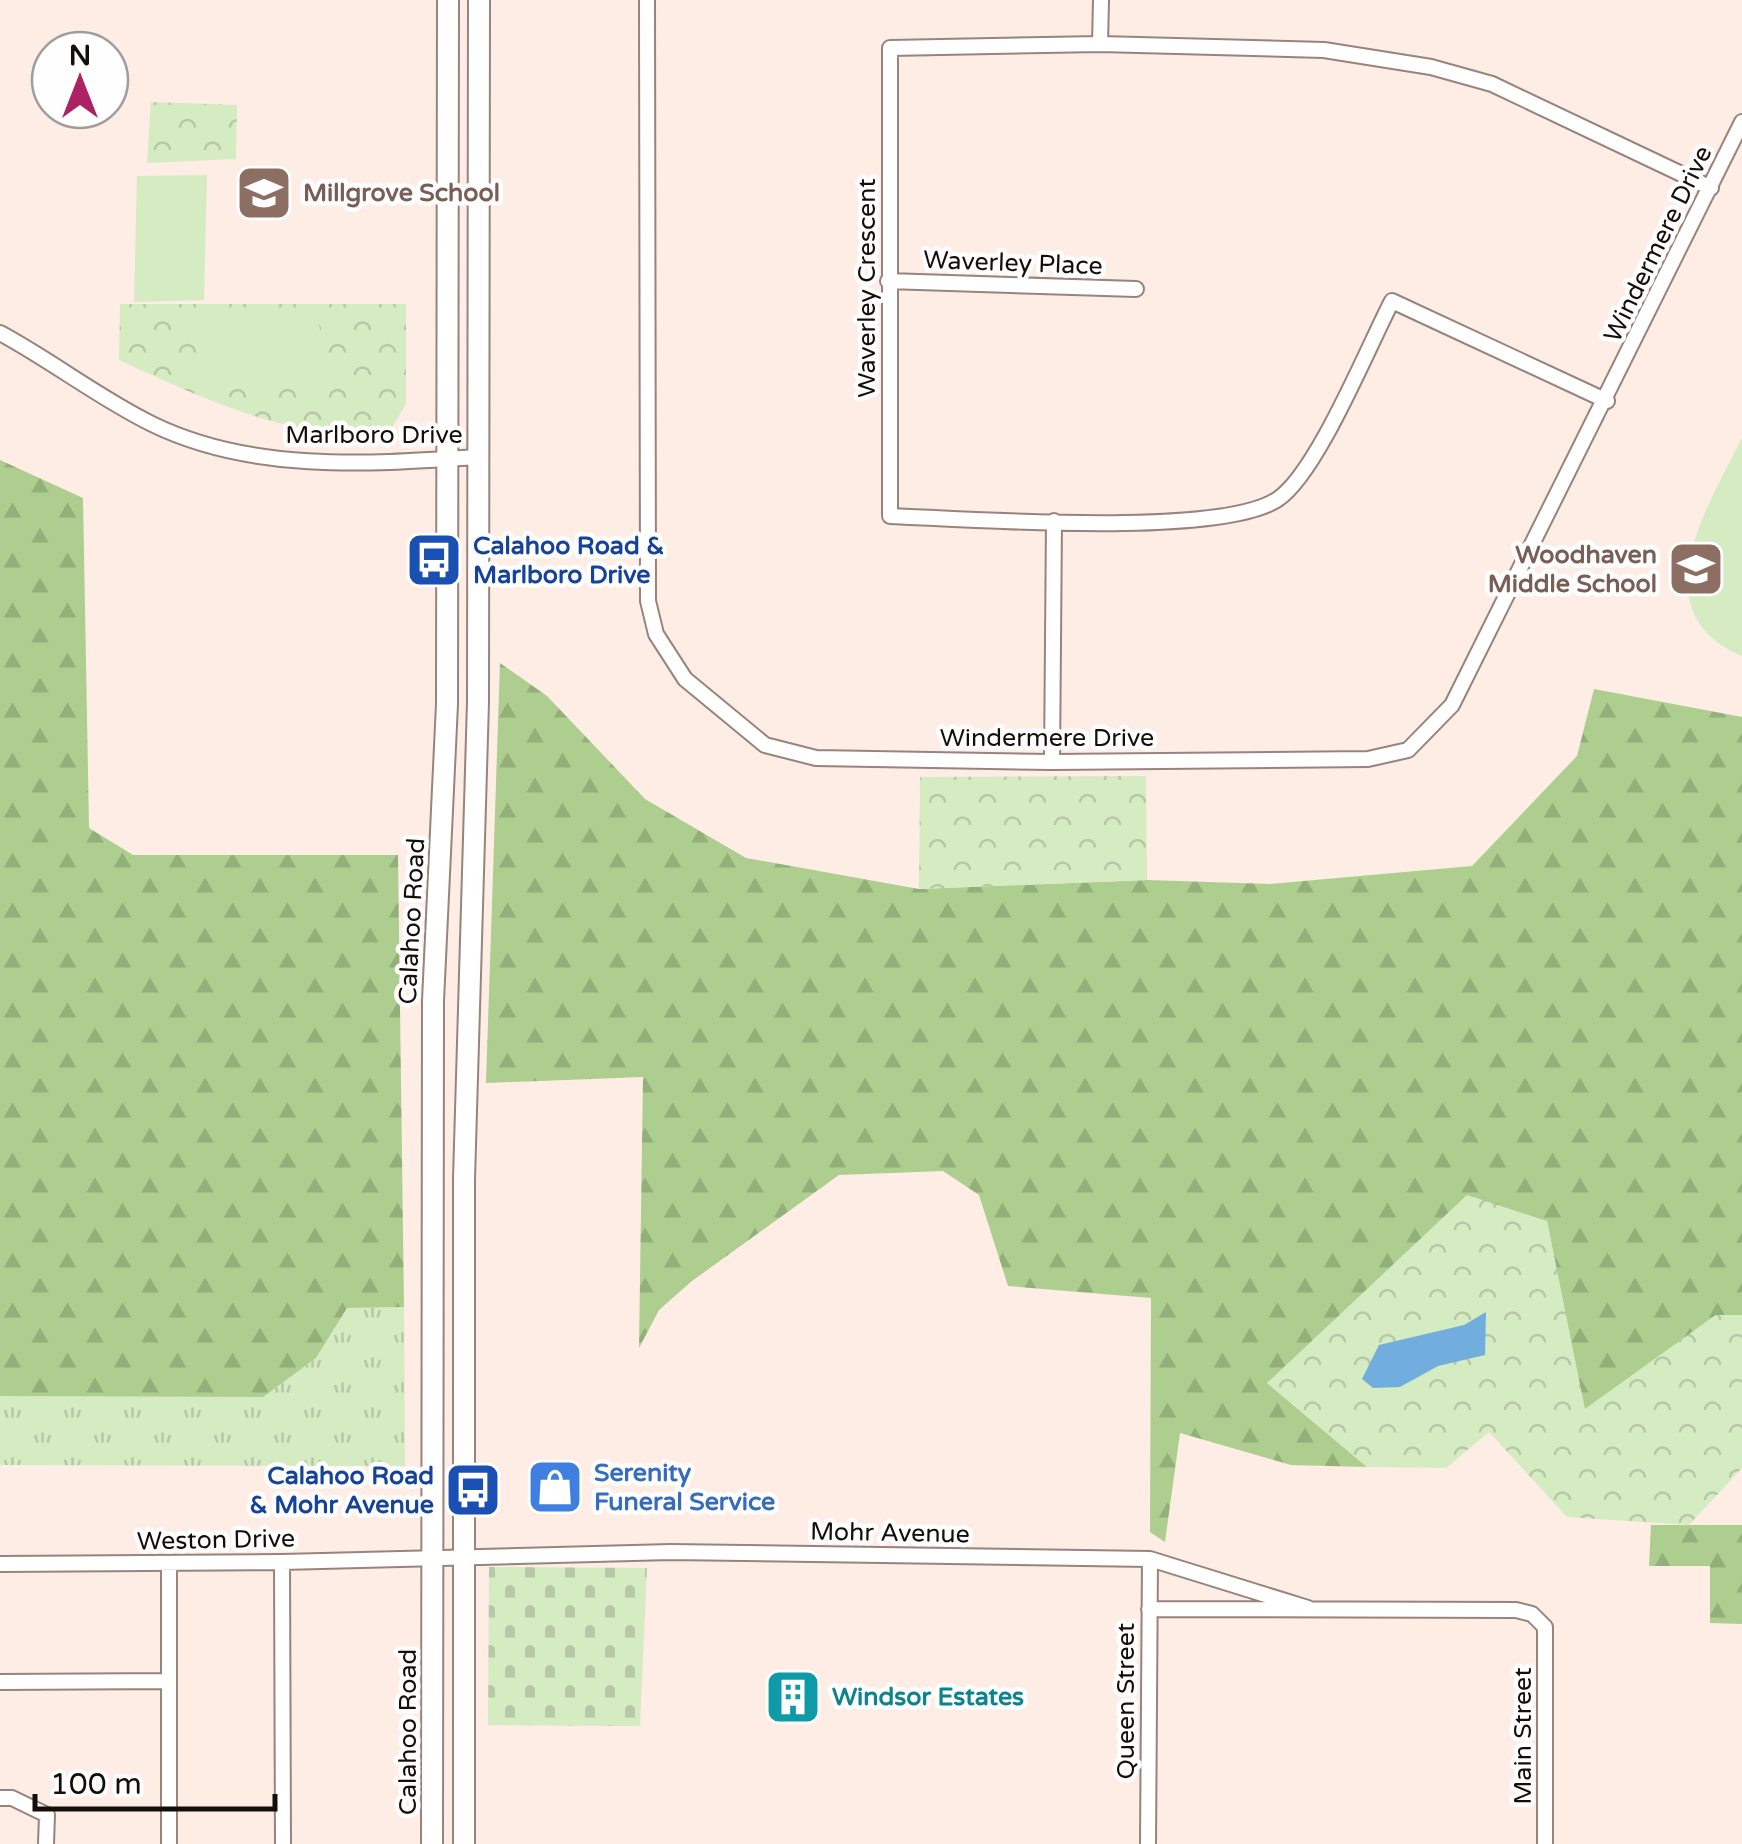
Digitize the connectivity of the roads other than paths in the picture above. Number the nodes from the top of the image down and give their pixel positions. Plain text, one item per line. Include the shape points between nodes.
1 (448, 0) edge
2 (480, 0) edge
3 (647, 0) edge
4 (1100, 0) edge
5 (1100, 44) junction
6 (1742, 122) edge
7 (1711, 188) junction
8 (888, 282) junction
9 (1136, 289) dead end
10 (0, 333) edge
11 (1608, 401) junction
12 (478, 457) junction
13 (447, 459) junction
14 (1054, 521) junction
15 (1052, 762) junction
16 (464, 1556) junction
17 (433, 1558) junction
18 (1150, 1559) junction
19 (282, 1562) junction
20 (0, 1564) edge
21 (168, 1564) junction
22 (1308, 1608) junction
23 (1149, 1609) junction
24 (1546, 1627) joint
25 (169, 1681) junction
26 (0, 1682) edge
27 (0, 1798) edge
28 (46, 1844) edge
29 (169, 1844) edge
30 (283, 1844) edge
31 (432, 1844) edge
32 (464, 1844) edge
33 (1148, 1844) edge
34 (1546, 1844) edge

1 - 13 main road, Calahoo Road
2 - 12 main road
3 - 15 street, Windermere Drive via 648,601 656,634 685,679 764,745 816,758
4 - 5 street
5 - 7 street, Waverley Crescent via 1324,50 1431,67 1492,84
5 - 8 street, Waverley Crescent via 890,48
6 - 7 street, Windermere Drive
7 - 11 street, Windermere Drive
8 - 9 street, Waverley Place
8 - 14 street, Waverley Crescent via 890,516
10 - 13 street, Marlboro Drive via 110,402 206,445 284,460
11 - 14 street, Waverley Crescent via 1392,301 1303,475 1278,500 1225,519
11 - 15 street, Windermere Drive via 1452,705 1408,750 1368,759
12 - 13 street, Marlboro Drive
12 - 16 main road
13 - 17 main road, Calahoo Road via 446,704 433,1001
14 - 15 street
16 - 17 street, Weston Drive
16 - 18 street, Mohr Avenue
16 - 32 main road
17 - 19 street, Weston Drive
17 - 31 main road, Calahoo Road
18 - 22 street, Mohr Avenue
18 - 23 street, Queen Street
19 - 21 street, Weston Drive
19 - 30 street
20 - 21 street, Weston Drive
21 - 25 street
22 - 23 street, Mohr Avenue
22 - 24 street, Mohr Avenue via 1516,1610
23 - 33 street, Queen Street
24 - 34 street, Main Street
25 - 26 street
25 - 29 street
27 - 28 street via 47,1815

